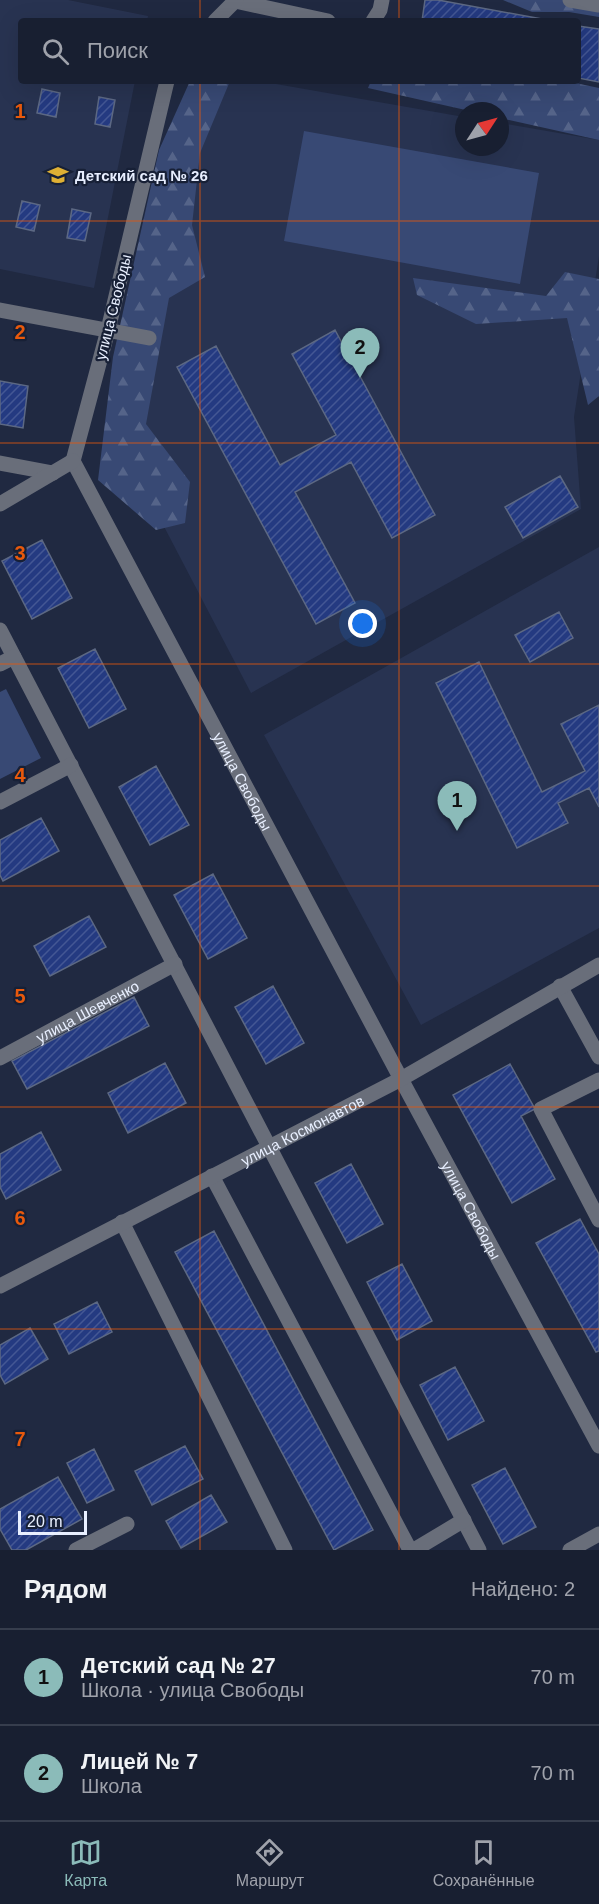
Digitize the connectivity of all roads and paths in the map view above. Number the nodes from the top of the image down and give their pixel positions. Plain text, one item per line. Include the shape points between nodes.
1 (236, 0) edge
2 (382, 0) edge
3 (570, 0) edge
4 (599, 5) edge
5 (218, 18) edge
6 (315, 18) edge
7 (376, 18) edge
8 (166, 84) edge
9 (0, 310) edge
10 (108, 330) junction
11 (149, 338) dead end
12 (73, 461) junction
13 (0, 463) edge
14 (53, 473) junction
15 (0, 504) edge
16 (0, 630) edge
17 (14, 657) junction
18 (0, 664) edge
19 (71, 765) junction
20 (0, 802) edge
21 (175, 964) junction
22 (599, 964) edge
23 (560, 986) junction
24 (599, 1057) edge
25 (0, 1058) edge
26 (401, 1079) junction
27 (599, 1080) edge
28 (271, 1147) junction
29 (212, 1176) junction
30 (599, 1220) edge
31 (122, 1222) junction
32 (0, 1286) edge
33 (599, 1446) edge
34 (464, 1520) junction
35 (127, 1524) dead end
36 (599, 1534) edge
37 (76, 1550) edge
38 (285, 1550) edge
39 (412, 1550) edge
40 (479, 1550) edge
41 (570, 1550) edge

1 - 5 street
1 - 6 street
2 - 7 street
3 - 4 street
8 - 10 street, улица Свободы
9 - 10 street
10 - 11 street
10 - 12 street, улица Свободы
12 - 14 street
12 - 26 street, улица Свободы
13 - 14 street
14 - 15 street
16 - 17 street
17 - 18 street
17 - 19 street
19 - 20 street
19 - 21 street
21 - 25 street, улица Шевченко
21 - 28 street
22 - 23 street, улица Космонавтов
23 - 24 street
23 - 26 street, улица Космонавтов
26 - 28 street, улица Космонавтов
26 - 33 street, улица Свободы
27 - 30 street via 541,1109
28 - 29 street, улица Космонавтов
28 - 34 street
29 - 31 street, улица Космонавтов
29 - 39 street
31 - 32 street, улица Космонавтов
31 - 38 street
34 - 39 street
34 - 40 street
35 - 37 street
36 - 41 street

